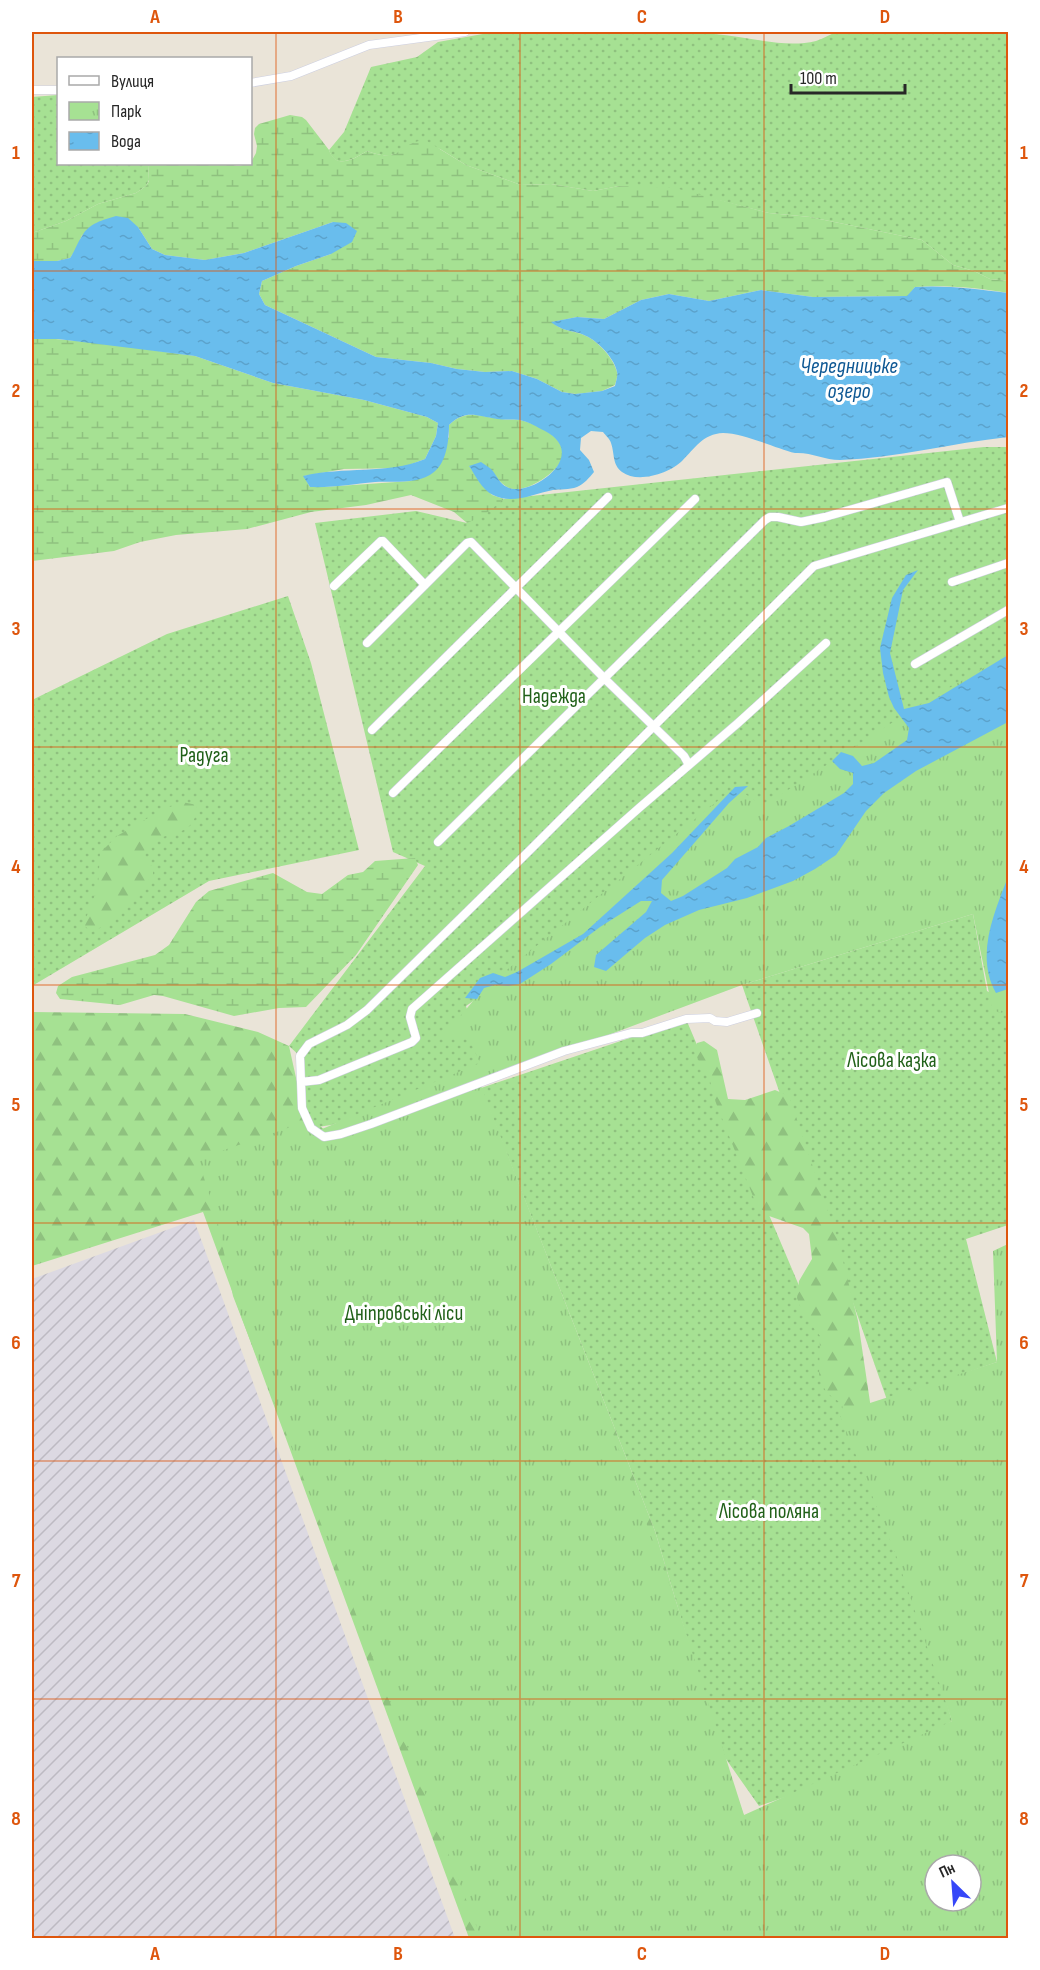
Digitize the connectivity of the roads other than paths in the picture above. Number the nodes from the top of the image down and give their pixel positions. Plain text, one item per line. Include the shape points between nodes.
1 (465, 32) edge
2 (252, 83) edge
3 (32, 90) edge
4 (57, 90) edge
5 (608, 497) dead end
6 (695, 499) dead end
7 (1008, 508) edge
8 (960, 522) junction
9 (1008, 563) edge
10 (952, 582) dead end
11 (425, 585) junction
12 (333, 586) dead end
13 (515, 588) junction
14 (1008, 610) edge
15 (559, 632) junction
16 (826, 643) dead end
17 (367, 644) dead end
18 (915, 664) dead end
19 (605, 679) junction
20 (655, 726) junction
21 (372, 730) dead end
22 (689, 765) junction
23 (393, 793) dead end
24 (438, 842) dead end
25 (758, 1013) dead end
26 (300, 1082) junction

1 - 2 street via 369,45 291,76
3 - 4 street
5 - 13 street
6 - 15 street
7 - 8 street
8 - 19 street via 947,482 801,522 770,517
8 - 20 street via 814,566
9 - 10 street
11 - 12 street via 381,541
11 - 13 street via 471,542
11 - 17 street
13 - 15 street
13 - 21 street
14 - 18 street
15 - 19 street
15 - 23 street
16 - 22 street
19 - 20 street
19 - 24 street
20 - 22 street
20 - 26 street via 367,1010 304,1049 299,1063
22 - 26 street via 412,1009 410,1017 416,1038 412,1042 319,1080
25 - 26 street via 727,1022 710,1017 686,1019 564,1050 328,1138 317,1134 307,1121

